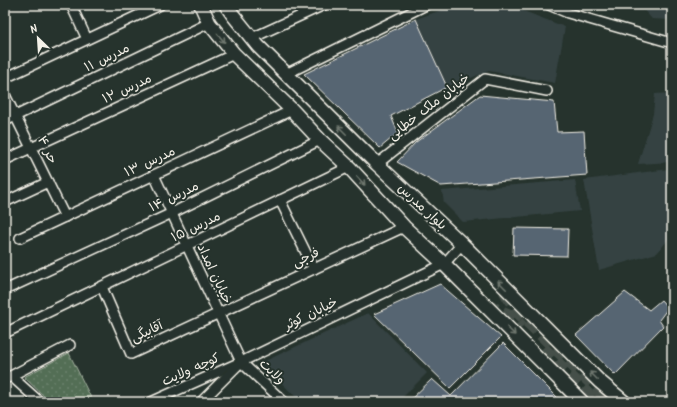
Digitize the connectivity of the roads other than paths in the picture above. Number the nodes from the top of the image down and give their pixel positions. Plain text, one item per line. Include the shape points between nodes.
1 (71, 5) edge
2 (160, 5) edge
3 (201, 5) edge
4 (226, 5) edge
5 (324, 5) edge
6 (426, 5) edge
7 (548, 5) edge
8 (209, 24) junction
9 (252, 38) junction
10 (87, 39) junction
11 (672, 43) edge
12 (234, 54) junction
13 (286, 74) junction
14 (5, 78) edge
15 (547, 91) dead end
16 (5, 95) edge
17 (292, 110) junction
18 (16, 116) junction
19 (5, 121) edge
20 (320, 140) junction
21 (31, 148) junction
22 (5, 160) edge
23 (377, 164) junction
24 (348, 167) junction
25 (154, 175) junction
26 (48, 182) junction
27 (280, 200) junction
28 (5, 202) edge
29 (172, 213) junction
30 (65, 217) junction
31 (404, 227) junction
32 (20, 238) dead end
33 (462, 244) junction
34 (187, 246) junction
35 (444, 264) junction
36 (314, 269) junction
37 (102, 287) junction
38 (5, 290) edge
39 (219, 314) junction
40 (5, 333) edge
41 (70, 345) dead end
42 (241, 362) junction
43 (8, 378) edge
44 (580, 401) edge
45 (40, 402) edge
46 (152, 402) edge
47 (202, 402) edge
48 (284, 402) edge
49 (624, 402) edge

1 - 10 street
2 - 10 street
3 - 8 main road, بلوار مدرس
4 - 9 main road, بلوار مدرس
5 - 9 street
6 - 13 street
7 - 11 street
8 -> 12 main road, بلوار مدرس
8 - 18 street, مدرس ۱۱
9 - 13 main road, بلوار مدرس
10 - 14 street
12 - 17 main road, بلوار مدرس
12 - 21 street, مدرس ۱۲
23 -> 13 main road, بلوار مدرس
15 - 23 street, خیابان ملک خطایی via 485,79
16 - 18 street, حر ۴
17 - 20 main road, بلوار مدرس
17 - 25 street, مدرس ۱۳
18 - 19 street, مدرس ۱۱
18 - 21 street, حر ۴
20 - 24 main road, بلوار مدرس
20 - 29 street, مدرس ۱۴
21 - 22 street, مدرس ۱۲
21 - 26 street, حر ۴
23 - 33 main road, بلوار مدرس
24 - 27 street, مدرس ۱۵
24 -> 31 main road, بلوار مدرس
25 - 29 street, خیابان امداد
25 - 30 street, مدرس ۱۳
26 - 28 street
26 - 30 street, حر ۴
27 - 34 street, مدرس ۱۵
27 - 36 street
29 - 34 street, خیابان امداد
29 - 38 street, مدرس ۱۴
30 - 32 street, مدرس ۱۳
31 - 35 main road, بلوار مدرس
31 - 36 street, فرجی
33 - 35 street
49 -> 33 main road, بلوار مدرس via 599,382
34 - 37 street, مدرس ۱۵
34 - 39 street, خیابان امداد
35 - 42 street, خیابان کوثر
35 -> 44 main road, بلوار مدرس
36 - 39 street, فرجی
37 - 39 street, آقابیگی via 131,354
37 - 40 street, مدرس ۱۵
39 - 42 street, خیابان امداد
41 - 43 street
42 - 46 street, کوچه ولایت
42 - 47 street, خیابان کوثر
42 - 48 street, ولایت
43 - 45 street

